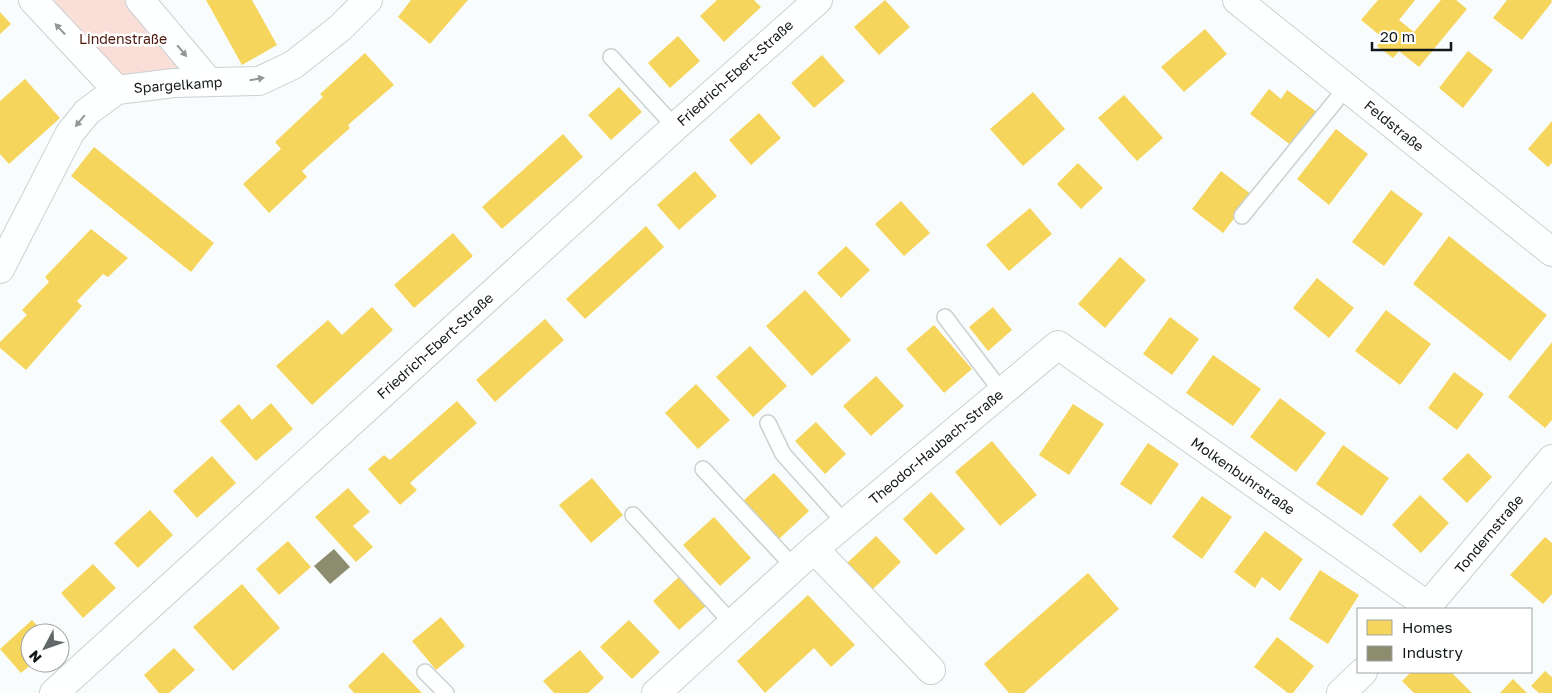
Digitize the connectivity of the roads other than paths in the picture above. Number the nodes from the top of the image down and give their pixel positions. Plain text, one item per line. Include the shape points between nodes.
1 (33, 0) edge
2 (140, 0) edge
3 (368, 0) edge
4 (818, 0) edge
5 (1237, 0) edge
6 (611, 57) dead end
7 (208, 82) junction
8 (1346, 88) junction
9 (117, 90) junction
10 (675, 127) junction
11 (1242, 216) dead end
12 (1552, 252) edge
13 (0, 269) edge
14 (945, 317) dead end
15 (1058, 345) joint
16 (1002, 392) junction
17 (768, 424) dead end
18 (1552, 459) edge
19 (703, 469) dead end
20 (633, 515) dead end
21 (845, 523) junction
22 (804, 558) junction
23 (1427, 608) edge
24 (732, 623) junction
25 (931, 670) dead end
26 (424, 672) dead end
27 (1362, 673) edge
28 (54, 693) edge
29 (446, 693) edge
30 (656, 693) edge
31 (1342, 693) edge

9 -> 1 street
2 -> 7 street
7 -> 3 street, Spargelkamp via 259,81 293,66 340,28
4 - 10 street, Friedrich-Ebert-Straße
5 - 8 street, Feldstraße
6 - 10 lane
7 - 9 street, Spargelkamp
8 - 11 lane
8 - 12 street, Feldstraße
9 -> 13 street, Spargelkamp via 87,112 70,133
10 - 28 street, Friedrich-Ebert-Straße
14 - 16 lane
15 - 16 street, Theodor-Haubach-Straße
15 - 23 street, Molkenbuhrstraße
16 - 21 street, Theodor-Haubach-Straße
17 - 21 lane via 783,454
18 - 23 street, Tondernstraße
19 - 22 lane
20 - 24 lane
21 - 22 street, Theodor-Haubach-Straße
22 - 24 street, Theodor-Haubach-Straße
22 - 25 street
24 - 30 street, Theodor-Haubach-Straße
26 - 29 lane
27 - 31 street

